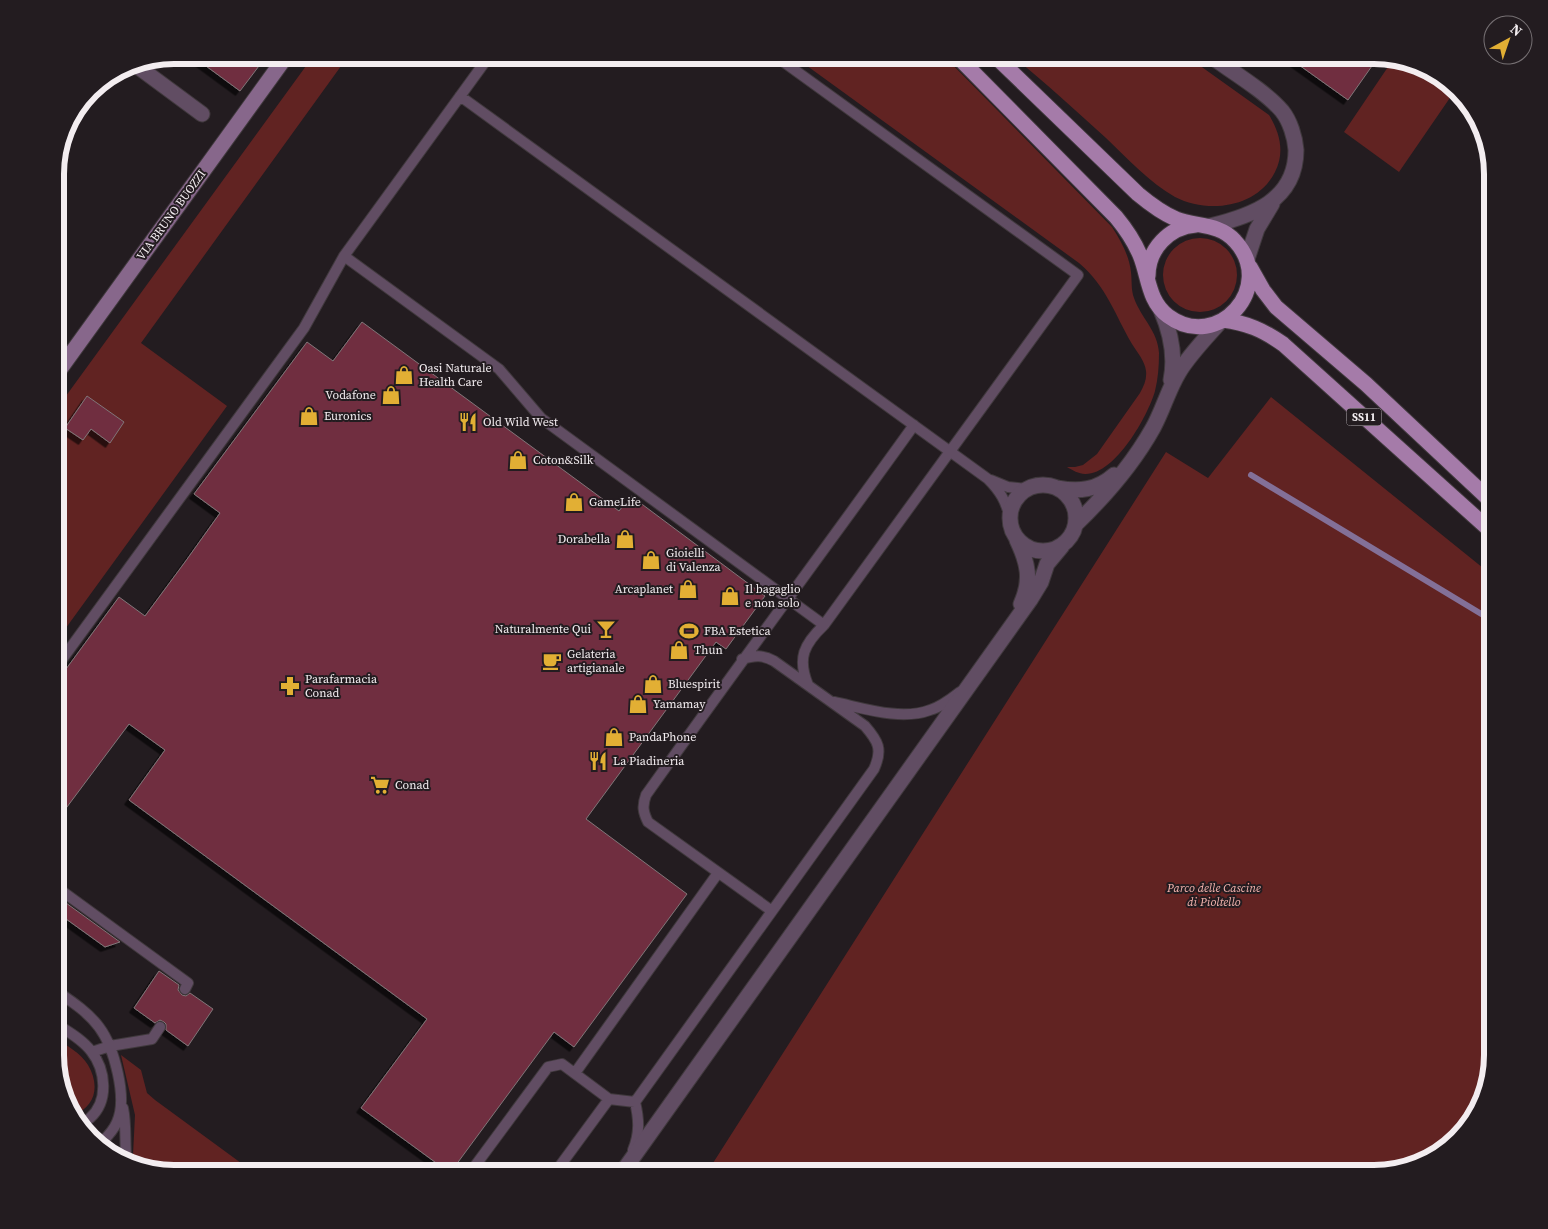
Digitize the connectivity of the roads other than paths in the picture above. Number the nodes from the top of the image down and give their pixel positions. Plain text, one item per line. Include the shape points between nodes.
1 (280, 64) edge
2 (483, 64) edge
3 (786, 64) edge
4 (965, 64) edge
5 (1003, 64) edge
6 (1221, 64) edge
7 (141, 69) edge
8 (460, 96) junction
9 (202, 114) dead end
10 (1275, 199) junction
11 (1204, 225) junction
12 (344, 256) junction
13 (1247, 261) junction
14 (1148, 280) junction
15 (1162, 310) junction
16 (1222, 321) junction
17 (64, 364) edge
18 (1167, 396) junction
19 (914, 425) junction
20 (950, 451) junction
21 (1132, 459) junction
22 (988, 479) junction
23 (1058, 488) junction
24 (1026, 489) junction
25 (1484, 495) edge
26 (1010, 518) junction
27 (1076, 524) junction
28 (1484, 526) edge
29 (1017, 539) junction
30 (1062, 546) junction
31 (788, 599) junction
32 (824, 625) junction
33 (1011, 626) junction
34 (64, 657) edge
35 (742, 659) junction
36 (808, 685) junction
37 (967, 687) junction
38 (831, 702) junction
39 (718, 873) junction
40 (64, 893) edge
41 (772, 911) junction
42 (185, 989) dead end
43 (64, 997) edge
44 (160, 1026) dead end
45 (64, 1029) edge
46 (110, 1046) junction
47 (92, 1052) junction
48 (575, 1073) junction
49 (121, 1097) junction
50 (610, 1099) junction
51 (635, 1102) junction
52 (86, 1121) edge
53 (104, 1140) edge
54 (126, 1154) edge
55 (476, 1165) edge
56 (561, 1165) edge
57 (626, 1165) edge
58 (627, 1165) edge

1 - 17 main road, VIA BRUNO BUOZZI
2 - 8 lane
3 - 20 lane via 1078,275
4 - 14 main road, SS11 via 1116,217 1134,241
5 - 11 main road, SS11 via 1146,201 1169,216
6 - 10 street via 1271,100 1283,112 1291,128 1296,144 1294,165 1288,182
7 - 9 street
8 - 12 lane
8 - 19 lane
10 - 11 street via 1252,214
10 - 13 street via 1257,229
11 - 13 main road, SS11 via 1230,236
11 - 14 main road via 1182,228 1161,241 1149,263
12 - 31 lane via 499,369 541,418
12 - 34 lane via 304,328
13 - 16 main road via 1250,280 1246,296
13 - 25 main road, SS11 via 1276,307 1366,384
14 - 15 main road, SS11 via 1152,296
15 - 16 main road, SS11 via 1191,326 1207,326
15 - 18 street via 1174,355
16 - 18 street via 1184,365
16 - 28 main road, SS11 via 1259,329 1283,344
18 - 21 street via 1153,429
19 - 20 lane
19 - 31 lane
20 - 22 lane
20 - 32 lane
21 - 23 street via 1100,485 1080,490
21 - 27 street
22 - 24 lane via 1008,487
22 - 26 lane via 1002,493
23 - 24 street via 1036,485
23 - 27 street via 1073,503
24 - 26 street via 1012,506
26 - 29 street
27 - 30 street
29 - 30 street via 1024,546 1043,552
29 - 33 street via 1028,569 1024,597
30 - 33 street via 1051,558 1036,590
31 - 32 lane
31 - 35 lane
32 - 36 lane via 808,641 803,657 804,677
33 - 37 street
35 - 36 lane via 765,656
35 - 39 lane via 643,803 648,822
36 - 38 lane
37 - 38 lane via 946,703 914,714
37 - 58 street
38 - 41 lane via 874,736 879,758
39 - 41 lane
39 - 48 lane
40 - 42 lane via 188,983
41 - 51 lane
43 - 46 lane via 89,1016
44 - 46 lane via 152,1039
45 - 47 lane
46 - 47 lane
46 - 49 lane
47 - 52 lane via 100,1066 103,1096
48 - 50 lane
48 - 55 lane via 562,1064 548,1067
49 - 53 lane via 117,1123
49 - 54 lane
50 - 51 lane
50 - 56 lane
51 - 57 lane via 639,1130

